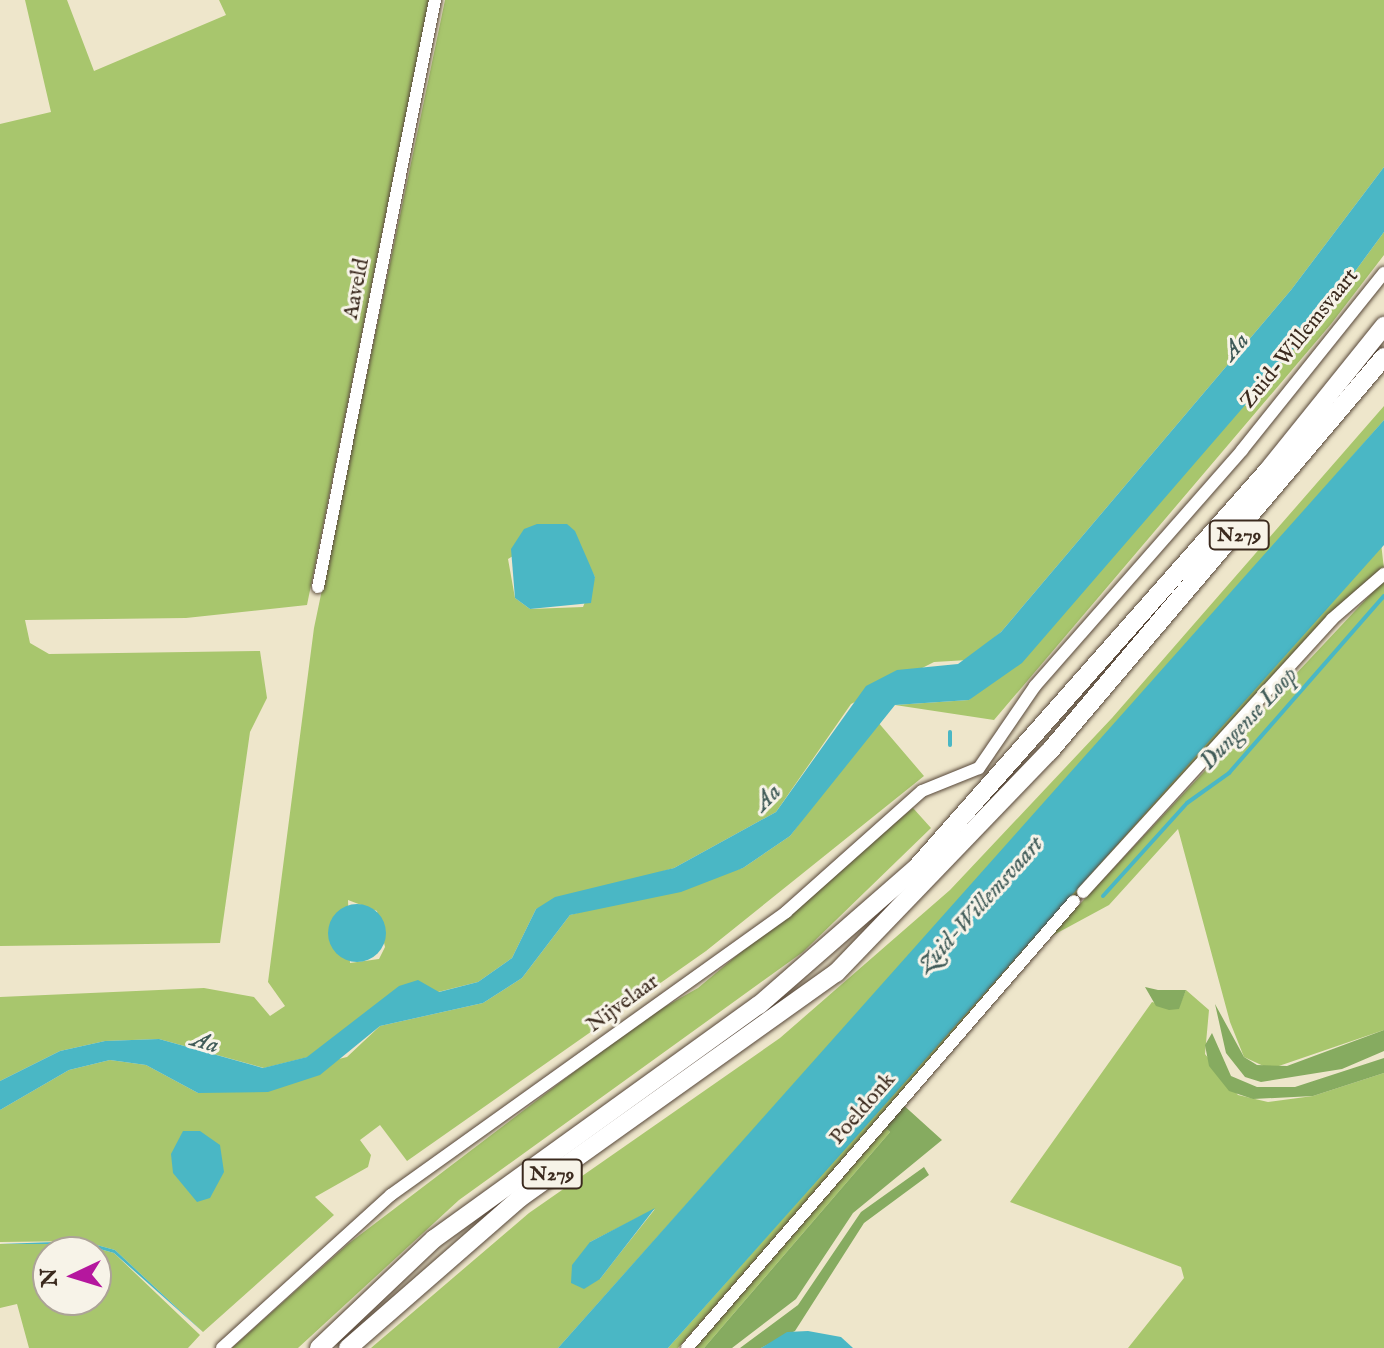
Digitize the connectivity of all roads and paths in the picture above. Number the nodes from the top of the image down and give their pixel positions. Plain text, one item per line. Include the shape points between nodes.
1 (435, 0) edge
2 (1384, 273) edge
3 (1384, 326) edge
4 (1384, 357) edge
5 (1384, 574) edge
6 (318, 587) dead end
7 (1033, 688) joint
8 (222, 1348) edge
9 (319, 1348) edge
10 (348, 1348) edge
11 (687, 1348) edge

1 - 6 street, Aaveld
2 - 7 street, Zuid-Willemsvaart via 1242,450
3 - 9 highway, N279 via 956,828 830,948 458,1220
4 - 10 highway, N279 via 1087,707 932,880 836,973 520,1198
5 - 11 street, Poeldonk via 1332,619 1078,896
7 - 8 street, Nijvelaar via 1008,735 970,775 922,791 786,912 391,1195

